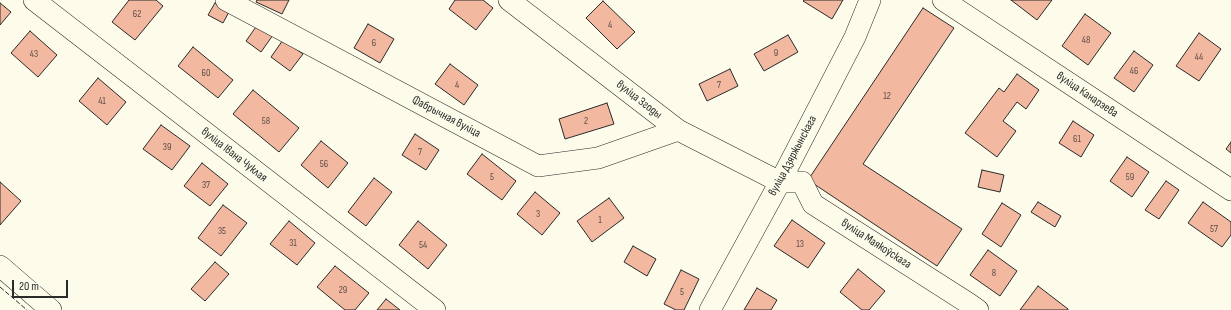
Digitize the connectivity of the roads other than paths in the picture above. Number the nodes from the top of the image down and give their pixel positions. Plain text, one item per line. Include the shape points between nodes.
1 (34, 0) edge
2 (226, 0) edge
3 (509, 0) edge
4 (870, 0) edge
5 (943, 0) edge
6 (678, 130) junction
7 (780, 182) junction
8 (1231, 190) edge
9 (0, 266) edge
10 (51, 310) edge
11 (435, 310) edge
12 (710, 310) edge
13 (978, 310) edge

1 - 11 street, вуліца Івана Чуклая
2 - 6 street, Фабрычная вуліца via 538,166 598,158
3 - 6 street, вуліца Згоды
4 - 7 street, вуліца Дзяржынскага via 855,37
5 - 8 street, вуліца Канарэева
6 - 7 street, вуліца Згоды
7 - 12 street, вуліца Дзяржынскага
7 - 13 street, вуліца Маякоўскага via 802,182 813,204
9 - 10 street

